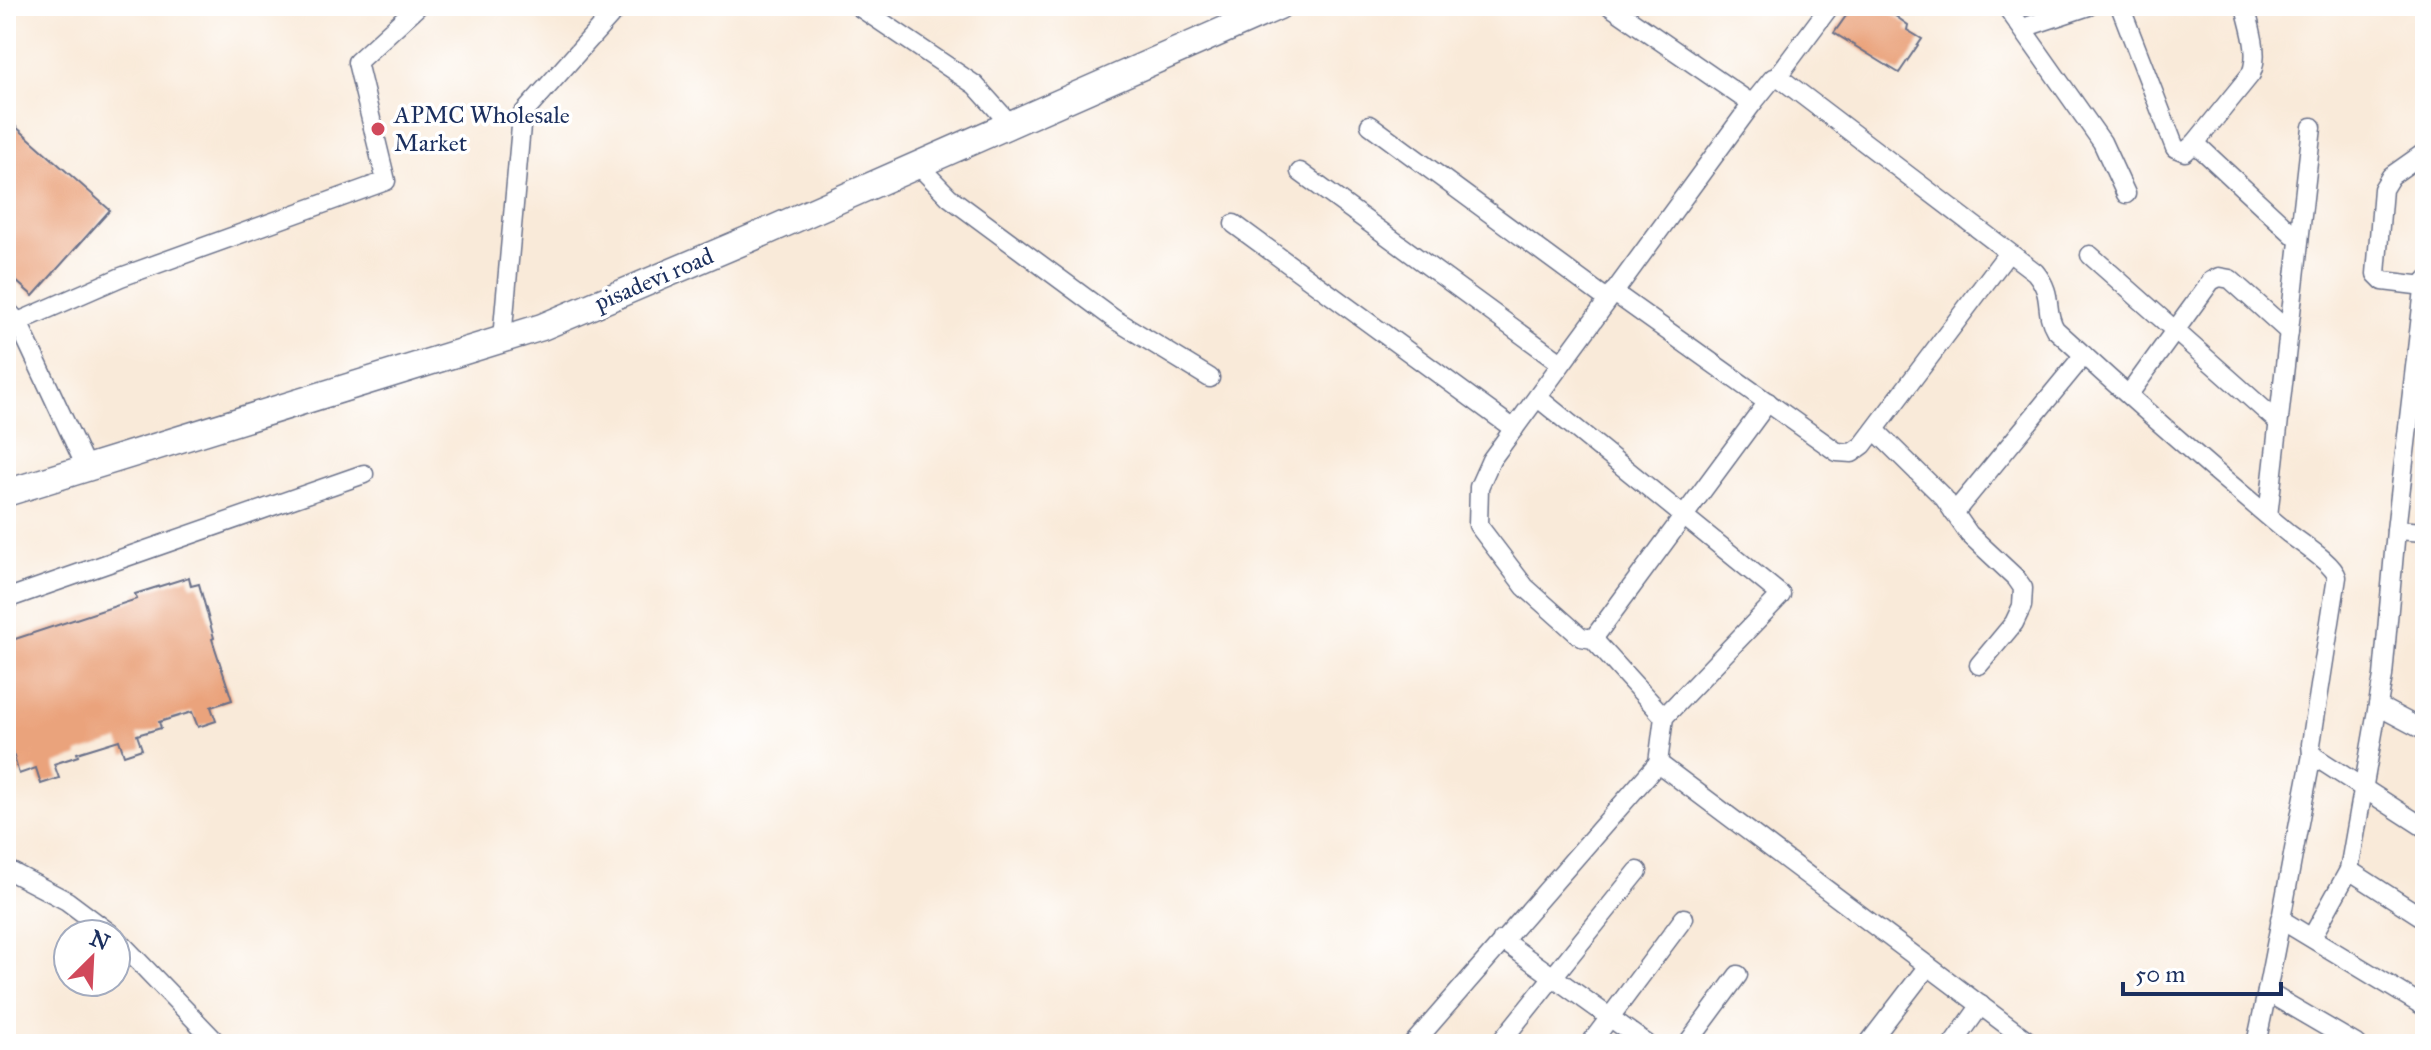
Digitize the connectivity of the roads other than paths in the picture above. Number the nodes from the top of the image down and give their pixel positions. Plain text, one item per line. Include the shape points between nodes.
1 (418, 6) edge
2 (858, 6) edge
3 (1279, 6) edge
4 (1610, 6) edge
5 (1830, 6) edge
6 (2006, 6) edge
7 (2089, 6) edge
8 (2120, 6) edge
9 (2245, 6) edge
10 (608, 10) edge
11 (2023, 28) junction
12 (1777, 77) junction
13 (1752, 104) junction
14 (1011, 125) junction
15 (1370, 125) dead end
16 (2312, 127) dead end
17 (2195, 143) junction
18 (2425, 152) edge
19 (918, 165) junction
20 (1300, 172) dead end
21 (2126, 194) dead end
22 (1234, 224) dead end
23 (2299, 240) junction
24 (2008, 253) junction
25 (2090, 255) dead end
26 (2425, 284) edge
27 (1610, 296) junction
28 (12, 315) edge
29 (2176, 329) junction
30 (2289, 332) junction
31 (502, 339) junction
32 (2084, 355) junction
33 (1561, 363) junction
34 (1210, 378) dead end
35 (2129, 394) junction
36 (1537, 397) junction
37 (1768, 402) junction
38 (2278, 422) junction
39 (1514, 429) junction
40 (1875, 430) junction
41 (87, 469) junction
42 (364, 474) dead end
43 (6, 493) edge
44 (1954, 513) junction
45 (1686, 516) junction
46 (2268, 516) junction
47 (2396, 530) junction
48 (2425, 532) edge
49 (6, 599) edge
50 (1593, 639) junction
51 (1979, 665) dead end
52 (2378, 706) junction
53 (1664, 717) junction
54 (2425, 731) edge
55 (2312, 755) junction
56 (1658, 763) junction
57 (2364, 786) junction
58 (2425, 828) edge
59 (6, 869) edge
60 (2349, 870) junction
61 (1638, 871) dead end
62 (90, 918) edge
63 (1684, 918) dead end
64 (2280, 919) junction
65 (2425, 919) edge
66 (2312, 937) junction
67 (1502, 940) junction
68 (132, 955) edge
69 (1928, 966) junction
70 (1738, 975) dead end
71 (1553, 976) junction
72 (2267, 992) junction
73 (1981, 1005) junction
74 (2425, 1007) edge
75 (1609, 1016) junction
76 (218, 1044) edge
77 (1413, 1044) edge
78 (1499, 1044) edge
79 (1590, 1044) edge
80 (1647, 1044) edge
81 (1687, 1044) edge
82 (1868, 1044) edge
83 (1953, 1044) edge
84 (2032, 1044) edge
85 (2256, 1044) edge
86 (2356, 1044) edge

1 - 28 street via 357,62 386,181
2 - 14 street via 975,85
3 - 14 street, pisadevi road
4 - 13 street
5 - 12 street
6 - 11 street
7 - 11 street
8 - 17 street via 2175,148 2185,152
9 - 17 street via 2255,65
10 - 31 street via 522,115
11 - 21 street via 2102,142
12 - 13 street
12 - 24 street
13 - 27 street
14 - 19 street, pisadevi road
15 - 27 street
16 - 23 street
17 - 23 street
18 - 26 street via 2391,176 2383,189 2376,274 2383,281
19 - 31 street, pisadevi road via 542,327
19 - 34 street via 949,197 1114,319
20 - 33 street
22 - 39 street
23 - 30 street
24 - 32 street via 2041,279 2048,291 2052,325
24 - 40 street
25 - 29 street
26 - 47 street
27 - 33 street
27 - 37 street
28 - 41 street
29 - 30 street via 2211,281 2224,277
29 - 35 street
29 - 38 street
30 - 38 street
31 - 41 street, pisadevi road
32 - 35 street
32 - 44 street
33 - 36 street
35 - 46 street
36 - 39 street
36 - 45 street
37 - 40 street via 1837,452 1852,453
37 - 45 street
38 - 46 street
39 - 50 street via 1479,487 1478,525 1525,587 1581,637
40 - 44 street
41 - 43 street, pisadevi road
42 - 49 street
44 - 51 street via 2023,588 2014,623
45 - 50 street
45 - 53 street via 1781,595
46 - 55 street via 2331,565 2337,577
47 - 48 street
47 - 52 street
50 - 53 street
52 - 54 street
52 - 57 street
53 - 56 street
55 - 57 street
55 - 64 street
56 - 67 street
56 - 69 street
57 - 58 street
57 - 60 street
59 - 62 street
60 - 65 street
60 - 66 street
61 - 71 street
63 - 75 street
64 - 66 street
64 - 72 street
66 - 74 street
67 - 71 street
67 - 77 street
68 - 76 street
69 - 73 street
69 - 82 street
70 - 81 street
71 - 75 street
71 - 78 street
72 - 85 street
72 - 86 street
73 - 83 street
73 - 84 street
75 - 79 street
75 - 80 street

